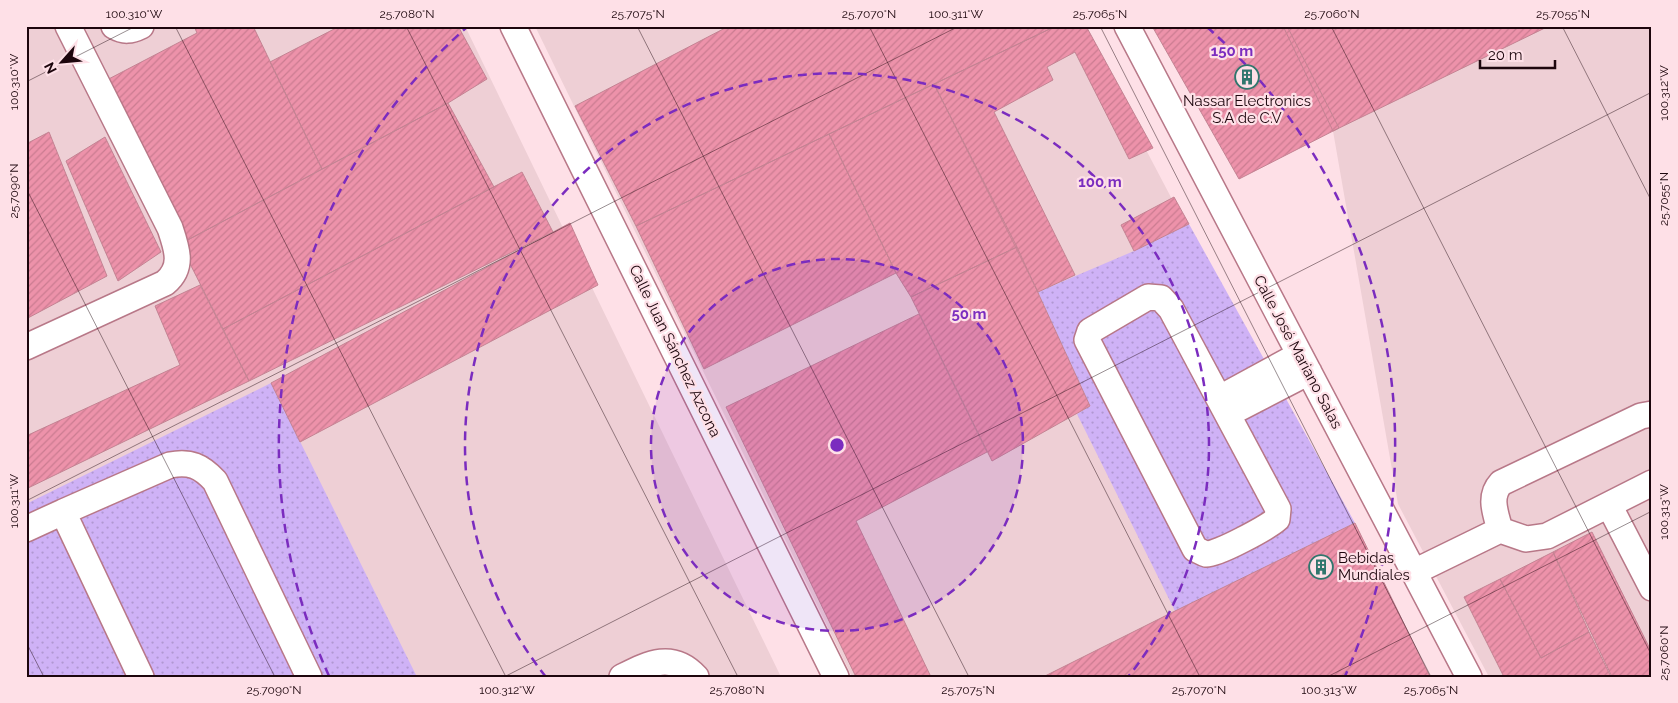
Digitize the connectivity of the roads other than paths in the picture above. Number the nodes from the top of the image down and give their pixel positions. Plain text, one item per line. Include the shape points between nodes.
1 (68, 26) edge
2 (114, 26) edge
3 (141, 26) edge
4 (513, 26) edge
5 (1127, 26) edge
6 (26, 347) edge
7 (1304, 364) junction
8 (1224, 406) junction
9 (1652, 414) edge
10 (1652, 483) edge
11 (1609, 505) junction
12 (63, 512) junction
13 (26, 529) edge
14 (1500, 530) junction
15 (1414, 572) junction
16 (1652, 588) edge
17 (141, 677) edge
18 (309, 677) edge
19 (622, 677) edge
20 (696, 677) edge
21 (836, 677) edge
22 (1469, 677) edge

1 - 6 street via 170,228 178,259 174,276 165,283
2 - 3 street via 120,30 131,30
4 - 21 street, Calle Juan Sánchez Azcona
5 - 7 street, Calle José Mariano Salas
7 - 8 street
7 - 15 street, Calle José Mariano Salas
8 - 8 street via 1171,308 1161,298 1148,297 1090,331 1087,340 1092,352 1195,549 1206,554 1269,527 1277,519 1278,509
9 - 14 street via 1641,416 1502,483 1494,499
10 - 11 street
11 - 14 street via 1537,539 1518,537
11 - 16 street
12 - 13 street
12 - 17 street
12 - 18 street via 170,465 184,462 206,471 215,481
14 - 15 street
15 - 22 street, Calle José Mariano Salas
19 - 20 street via 657,662 672,662 688,668

